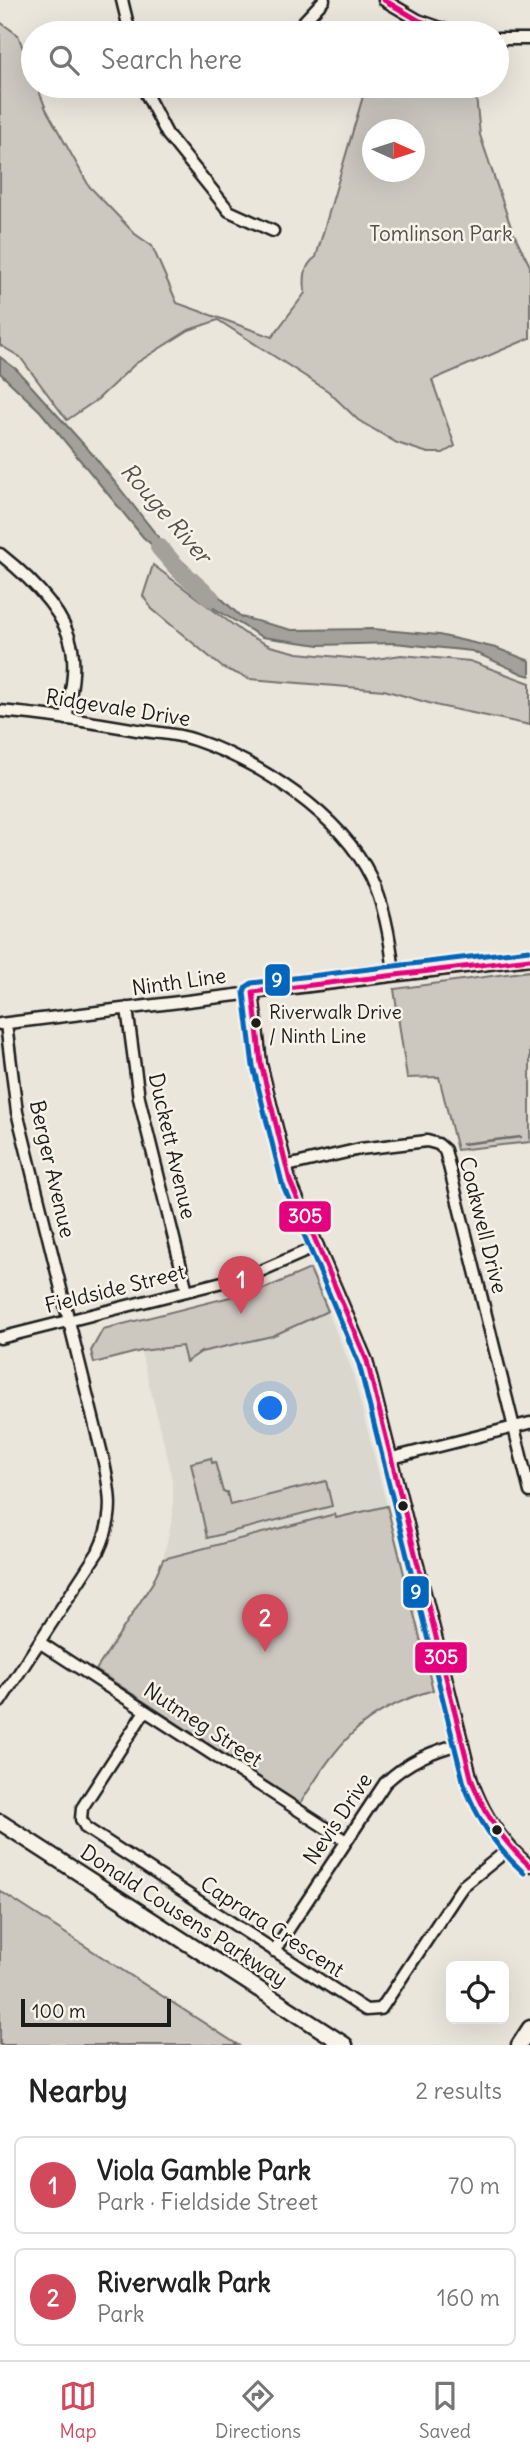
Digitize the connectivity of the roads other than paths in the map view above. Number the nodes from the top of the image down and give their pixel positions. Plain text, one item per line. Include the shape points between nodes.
1 (122, 0) edge
2 (324, 0) edge
3 (384, 0) edge
4 (127, 21) edge
5 (304, 21) edge
6 (421, 21) edge
7 (509, 39) edge
8 (530, 39) edge
9 (148, 98) edge
10 (273, 231) dead end
11 (0, 554) edge
12 (0, 711) edge
13 (66, 719) junction
14 (530, 959) edge
15 (394, 975) junction
16 (253, 992) junction
17 (127, 1009) junction
18 (3, 1024) edge
19 (287, 1166) junction
20 (318, 1246) junction
21 (187, 1291) junction
22 (69, 1321) junction
23 (0, 1338) edge
24 (530, 1423) edge
25 (514, 1427) junction
26 (392, 1458) junction
27 (530, 1492) edge
28 (39, 1642) junction
29 (0, 1702) edge
30 (145, 1711) junction
31 (463, 1743) junction
32 (0, 1822) edge
33 (346, 1841) junction
34 (510, 1848) junction
35 (530, 1866) edge
36 (274, 1951) junction
37 (530, 2028) edge
38 (345, 2045) edge
39 (519, 2045) edge

1 - 4 street
2 - 5 street
3 - 6 street
7 - 8 street
9 - 10 street via 167,134 229,211
11 - 13 street via 49,603 67,633 72,682
12 - 13 street, Ridgevale Drive
13 - 15 street, Ridgevale Drive via 193,739 236,756 302,798 340,833 366,868 378,894
14 - 15 street, Ninth Line
15 - 16 street, Ninth Line
16 - 17 street, Ninth Line
16 - 19 street via 261,1064
17 - 18 street, Ninth Line
17 - 21 street, Duckett Avenue via 139,1098
18 - 22 street, Berger Avenue via 17,1112
19 - 20 street
19 - 25 street, Coakwell Drive via 360,1149 427,1141 445,1150
20 - 21 street, Fieldside Street via 263,1271
20 - 26 street via 368,1361
21 - 22 street, Fieldside Street
22 - 23 street, Fieldside Street
22 - 28 street, Berger Avenue via 111,1502 107,1532 98,1552
24 - 25 street
25 - 26 street
25 - 27 street, Coakwell Drive
26 - 31 street
28 - 29 street, Berger Avenue
28 - 30 street, Nutmeg Street
30 - 33 street, Nutmeg Street
30 - 36 street, Caprara Crescent via 82,1808 83,1824
31 - 33 street, Nevis Drive via 420,1756 398,1770 375,1795
31 - 34 street via 481,1804
32 - 38 main road, Donald Cousens Parkway
33 - 36 street, Nevis Drive
34 - 35 street
34 - 36 street, Caprara Crescent via 463,1886 380,2009 360,2007
37 - 39 main road

